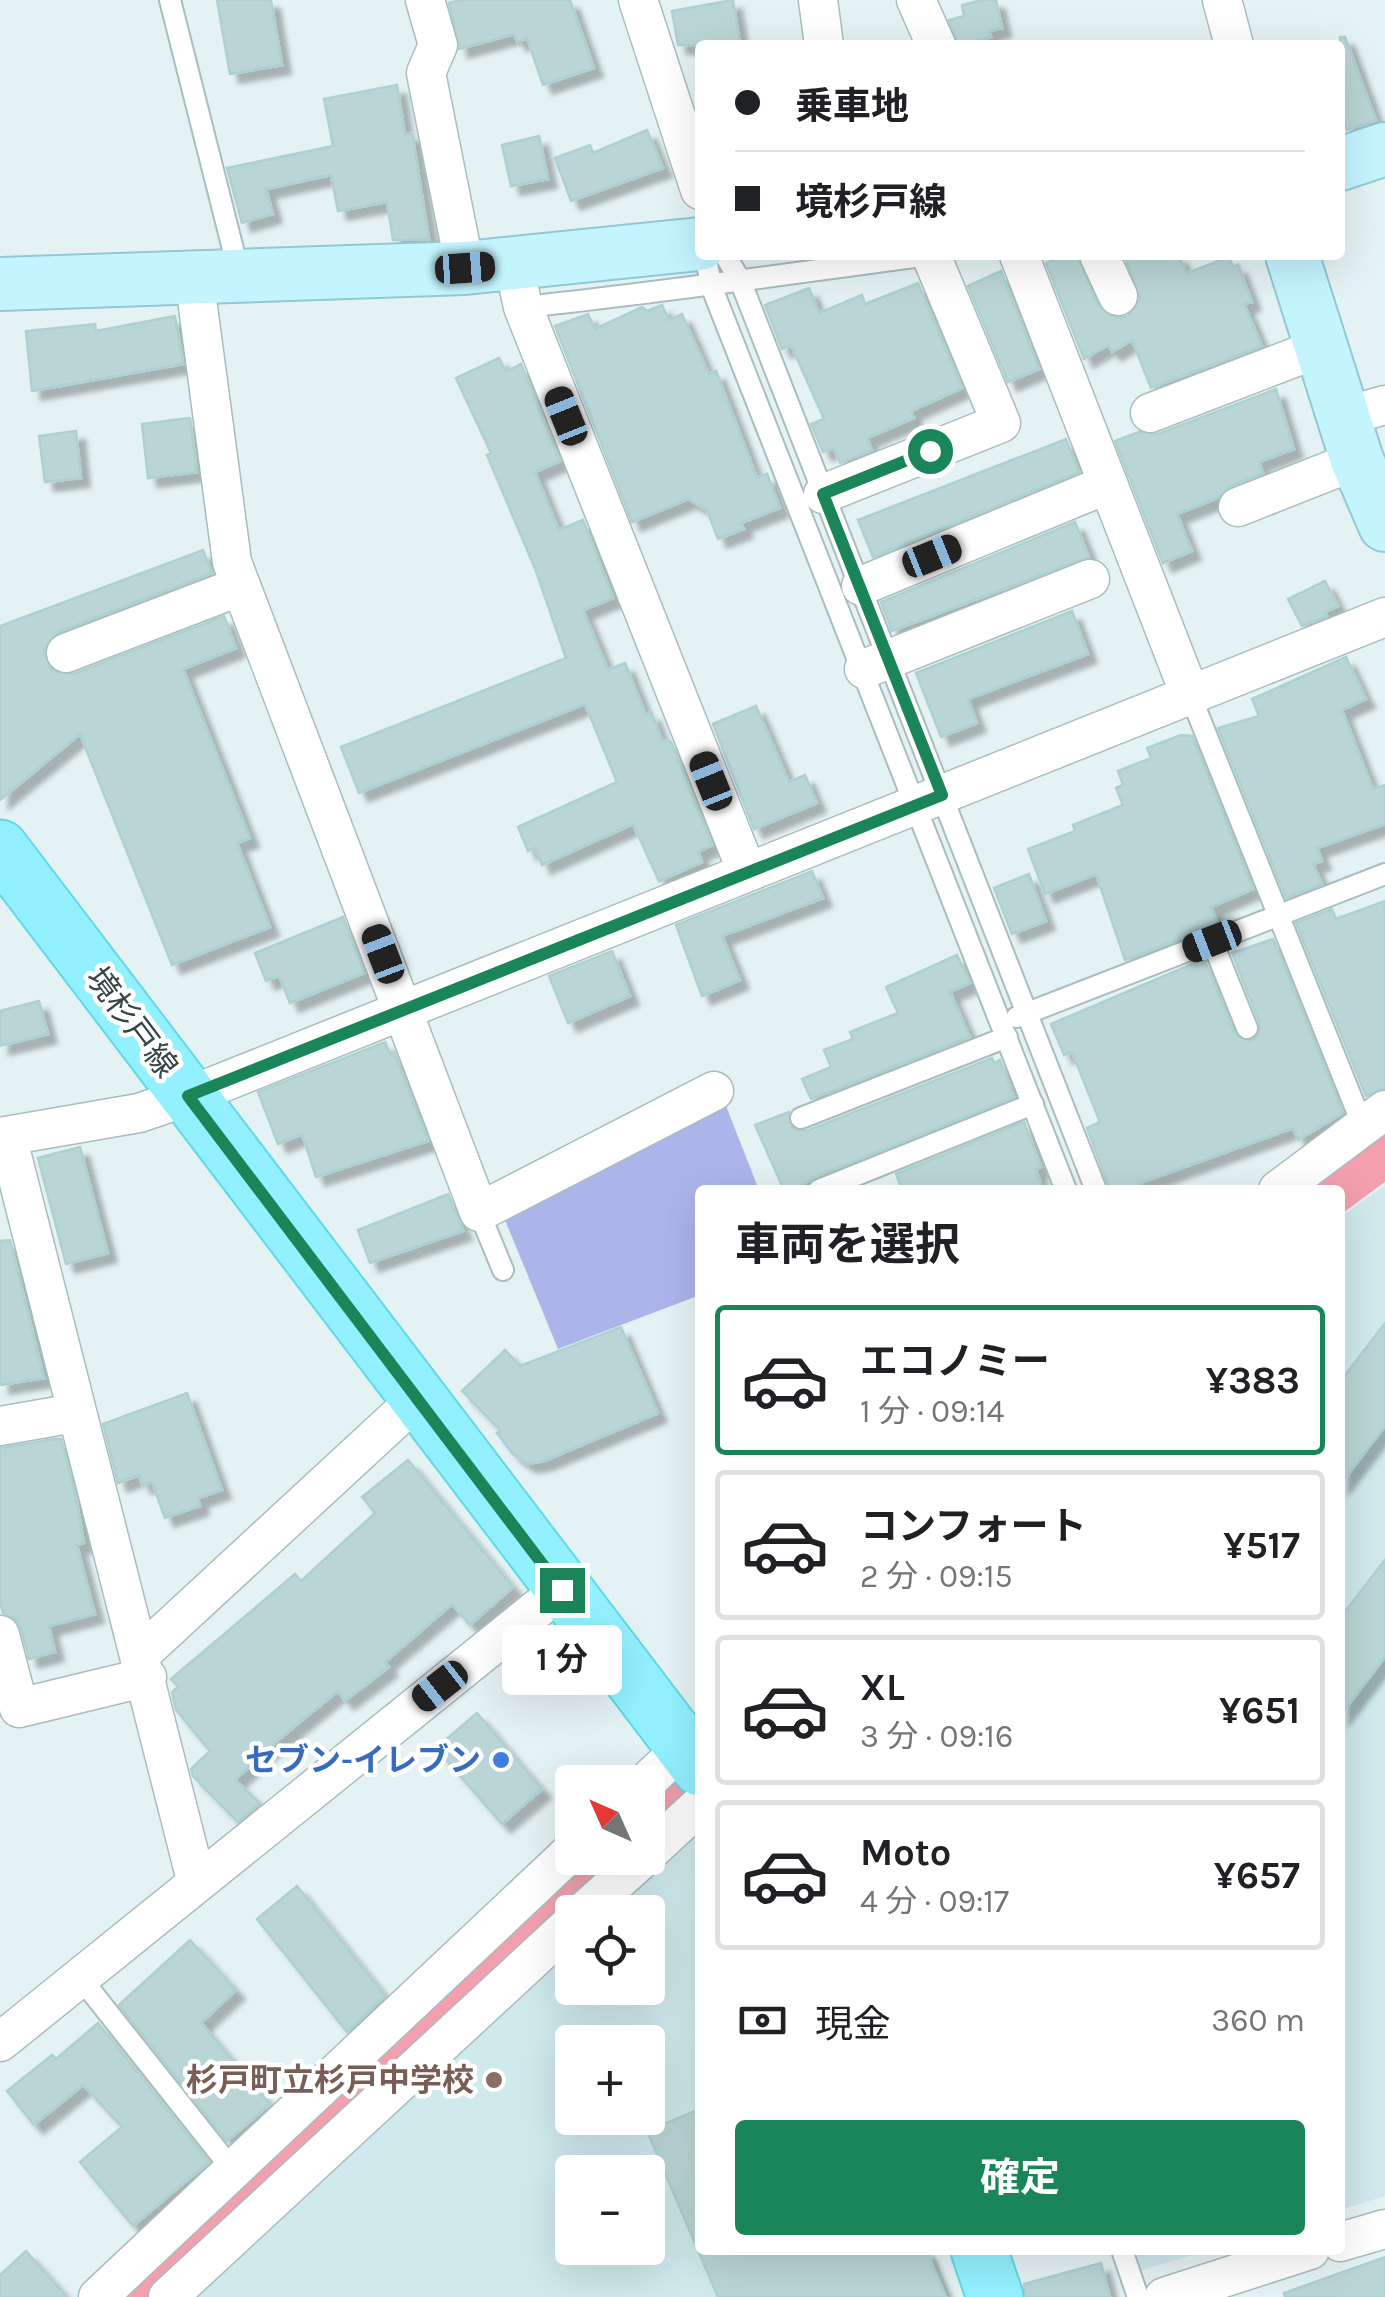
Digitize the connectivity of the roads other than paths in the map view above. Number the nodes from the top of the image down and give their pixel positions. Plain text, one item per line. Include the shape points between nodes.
1 (170, 0) edge
2 (424, 0) edge
3 (638, 0) edge
4 (818, 0) edge
5 (916, 0) edge
6 (1222, 0) edge
7 (823, 40) edge
8 (934, 40) edge
9 (1233, 40) edge
10 (1385, 149) edge
11 (1345, 162) edge
12 (695, 175) edge
13 (728, 260) edge
14 (892, 260) edge
15 (932, 260) edge
16 (1022, 260) edge
17 (1101, 260) edge
18 (1293, 260) edge
19 (706, 266) edge
20 (216, 276) junction
21 (501, 280) junction
22 (740, 280) junction
23 (0, 284) edge
24 (1118, 296) dead end
25 (1318, 348) junction
26 (1150, 413) dead end
27 (1362, 427) edge
28 (1108, 484) junction
29 (823, 494) junction
30 (1238, 507) dead end
31 (1385, 526) edge
32 (1090, 579) dead end
33 (241, 586) junction
34 (861, 586) junction
35 (1385, 616) edge
36 (66, 652) dead end
37 (877, 664) junction
38 (1189, 692) junction
39 (929, 800) junction
40 (0, 848) edge
41 (748, 872) junction
42 (1385, 874) edge
43 (1277, 916) junction
44 (1212, 941) junction
45 (404, 1008) junction
46 (1026, 1014) junction
47 (1247, 1028) dead end
48 (1004, 1031) junction
49 (714, 1091) dead end
50 (188, 1096) junction
51 (1033, 1104) junction
52 (1066, 1114) junction
53 (1376, 1117) edge
54 (801, 1118) dead end
55 (1042, 1125) junction
56 (4, 1137) edge
57 (831, 1185) edge
58 (1064, 1185) edge
59 (1094, 1185) edge
60 (1285, 1185) edge
61 (479, 1212) junction
62 (503, 1270) dead end
63 (418, 1398) junction
64 (75, 1413) junction
65 (0, 1426) edge
66 (562, 1590) junction
67 (0, 1635) edge
68 (144, 1665) junction
69 (685, 1758) edge
70 (665, 1806) edge
71 (555, 1867) edge
72 (624, 1875) edge
73 (196, 1880) junction
74 (602, 1895) edge
75 (555, 1939) edge
76 (79, 1976) junction
77 (0, 2042) edge
78 (232, 2169) junction
79 (1385, 2228) edge
80 (1345, 2240) edge
81 (981, 2255) edge
82 (1124, 2255) edge
83 (1294, 2255) edge
84 (98, 2297) edge
85 (168, 2297) edge
86 (994, 2297) edge
87 (1138, 2297) edge
88 (1164, 2297) edge

1 - 20 lane
2 - 21 street via 438,46 426,73
3 - 12 street
4 - 7 street
5 - 8 street
6 - 9 street
10 - 11 street
13 - 22 lane
14 - 22 lane
15 - 29 street via 1001,423
16 - 28 street
17 - 24 street
18 - 25 street
19 - 21 street
19 - 22 lane
19 - 37 lane
20 - 21 street
20 - 23 street
20 - 33 street via 232,562
21 - 41 street
22 - 29 lane
25 - 26 street
25 - 27 street
27 - 30 street
27 - 31 street
28 - 34 street
28 - 38 street
29 - 34 lane
32 - 37 street
33 - 36 street
33 - 45 street
34 - 37 lane
35 - 38 street
37 - 39 lane
38 - 39 street
38 - 43 lane
39 - 41 street
39 - 46 lane
39 - 48 lane
40 - 50 main road, 境杉戸線
41 - 45 street
42 - 43 lane
43 - 44 lane
43 - 53 lane via 1358,1114
44 - 46 lane
44 - 47 lane
45 - 50 street
45 - 61 street
46 - 48 lane
46 - 52 lane
48 - 51 lane
48 - 54 lane
49 - 61 street
50 - 56 street
50 - 63 main road, 境杉戸線
51 - 55 lane
51 - 57 lane
52 - 55 lane
52 - 59 lane
53 - 60 street
55 - 58 lane
56 - 64 street
61 - 62 lane
63 - 66 main road, 境杉戸線
63 - 68 street
64 - 65 street
64 - 68 street
66 - 69 main road, 境杉戸線
66 - 73 street
67 - 68 street via 19,1708
68 - 73 street
69 - 70 street
71 - 78 street
72 - 74 street
73 - 76 street
75 - 85 street
76 - 77 street
76 - 78 lane
78 - 84 street
79 - 80 street
81 - 86 main road
82 - 87 lane
83 - 88 street

